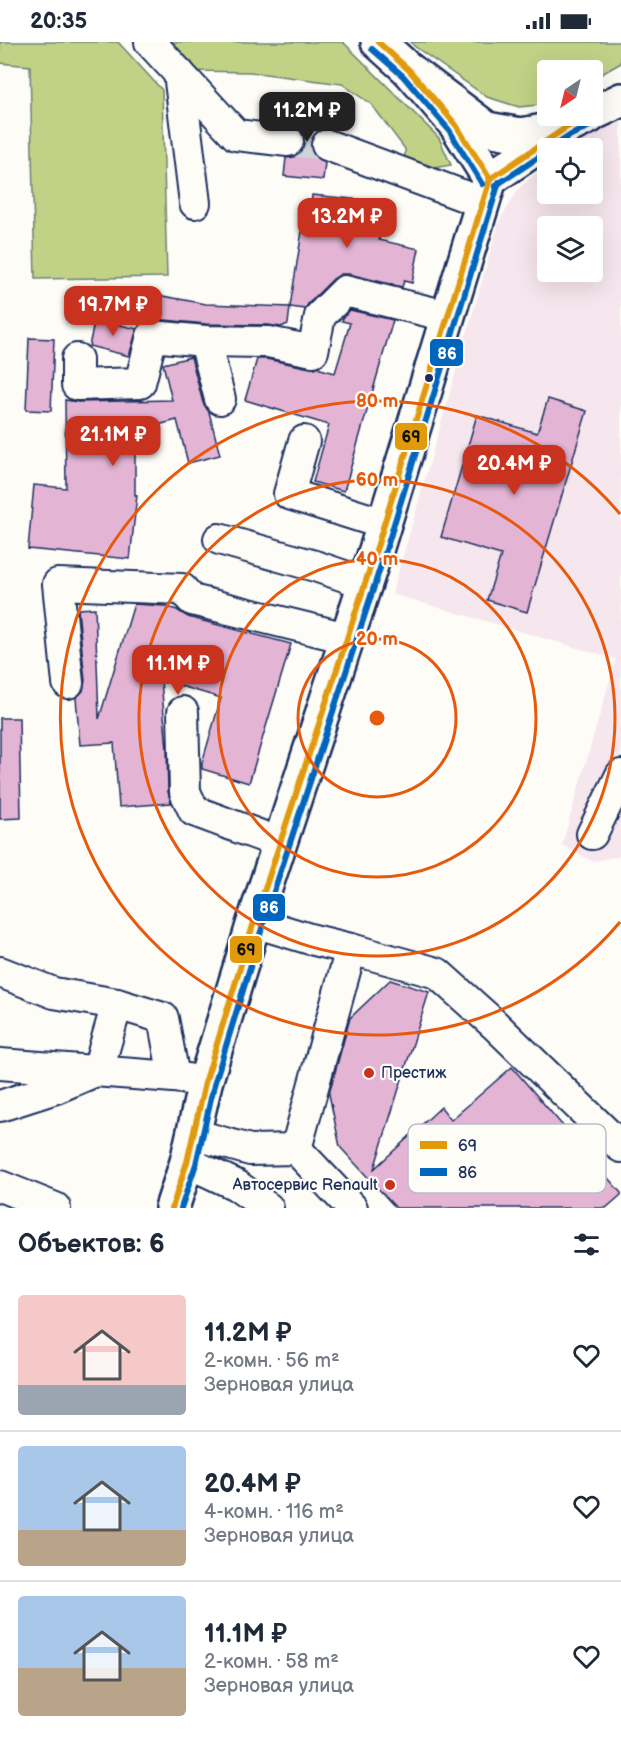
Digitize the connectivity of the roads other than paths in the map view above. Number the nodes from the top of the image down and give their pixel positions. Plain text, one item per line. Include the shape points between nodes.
1 (150, 42) edge
2 (378, 42) edge
3 (409, 70) junction
4 (179, 73) junction
5 (621, 100) edge
6 (603, 109) edge
7 (556, 126) edge
8 (574, 126) edge
9 (288, 141) tunnel mouth
10 (327, 145) tunnel mouth
11 (487, 191) junction
12 (195, 202) dead end
13 (447, 315) junction
14 (205, 341) junction
15 (77, 359) dead end
16 (220, 399) dead end
17 (304, 441) dead end
18 (384, 524) junction
19 (219, 539) dead end
20 (365, 583) junction
21 (347, 638) junction
22 (68, 683) dead end
23 (183, 712) dead end
24 (621, 775) edge
25 (592, 834) dead end
26 (280, 843) junction
27 (254, 922) junction
28 (351, 949) junction
29 (0, 972) edge
30 (117, 1004) junction
31 (0, 1064) edge
32 (98, 1070) junction
33 (174, 1077) junction
34 (206, 1083) junction
35 (0, 1106) edge
36 (597, 1124) edge
37 (606, 1132) edge
38 (621, 1147) edge
39 (190, 1148) junction
40 (296, 1149) junction
41 (0, 1186) edge
42 (55, 1208) edge
43 (172, 1208) edge
44 (268, 1208) edge
45 (352, 1208) edge

1 - 4 lane
2 - 3 main road
3 - 7 main road via 487,129 521,135
3 - 11 main road via 456,125
4 - 9 lane via 236,135
4 - 12 lane
5 - 6 main road
8 - 11 main road
10 - 11 lane
11 - 13 main road
13 - 14 lane via 345,291 320,316 313,351 268,342
13 - 18 main road
14 - 15 lane via 152,336 140,383 77,385
14 - 16 lane
17 - 18 lane via 289,494
18 - 20 main road
19 - 20 lane
20 - 21 main road
21 - 22 lane via 192,600 182,589 58,584
21 - 26 main road
23 - 26 lane via 185,792 194,811
24 - 25 lane
26 - 27 main road
27 - 28 lane
27 - 34 main road
28 - 36 lane via 437,973
28 - 40 lane
29 - 30 lane via 54,993
30 - 32 lane
30 - 33 lane via 163,1017
31 - 32 lane
32 - 33 lane
32 - 35 lane
33 - 34 lane
34 - 39 main road
37 - 38 lane
39 - 40 lane
39 - 43 main road
39 - 44 lane
40 - 45 lane
41 - 42 lane

